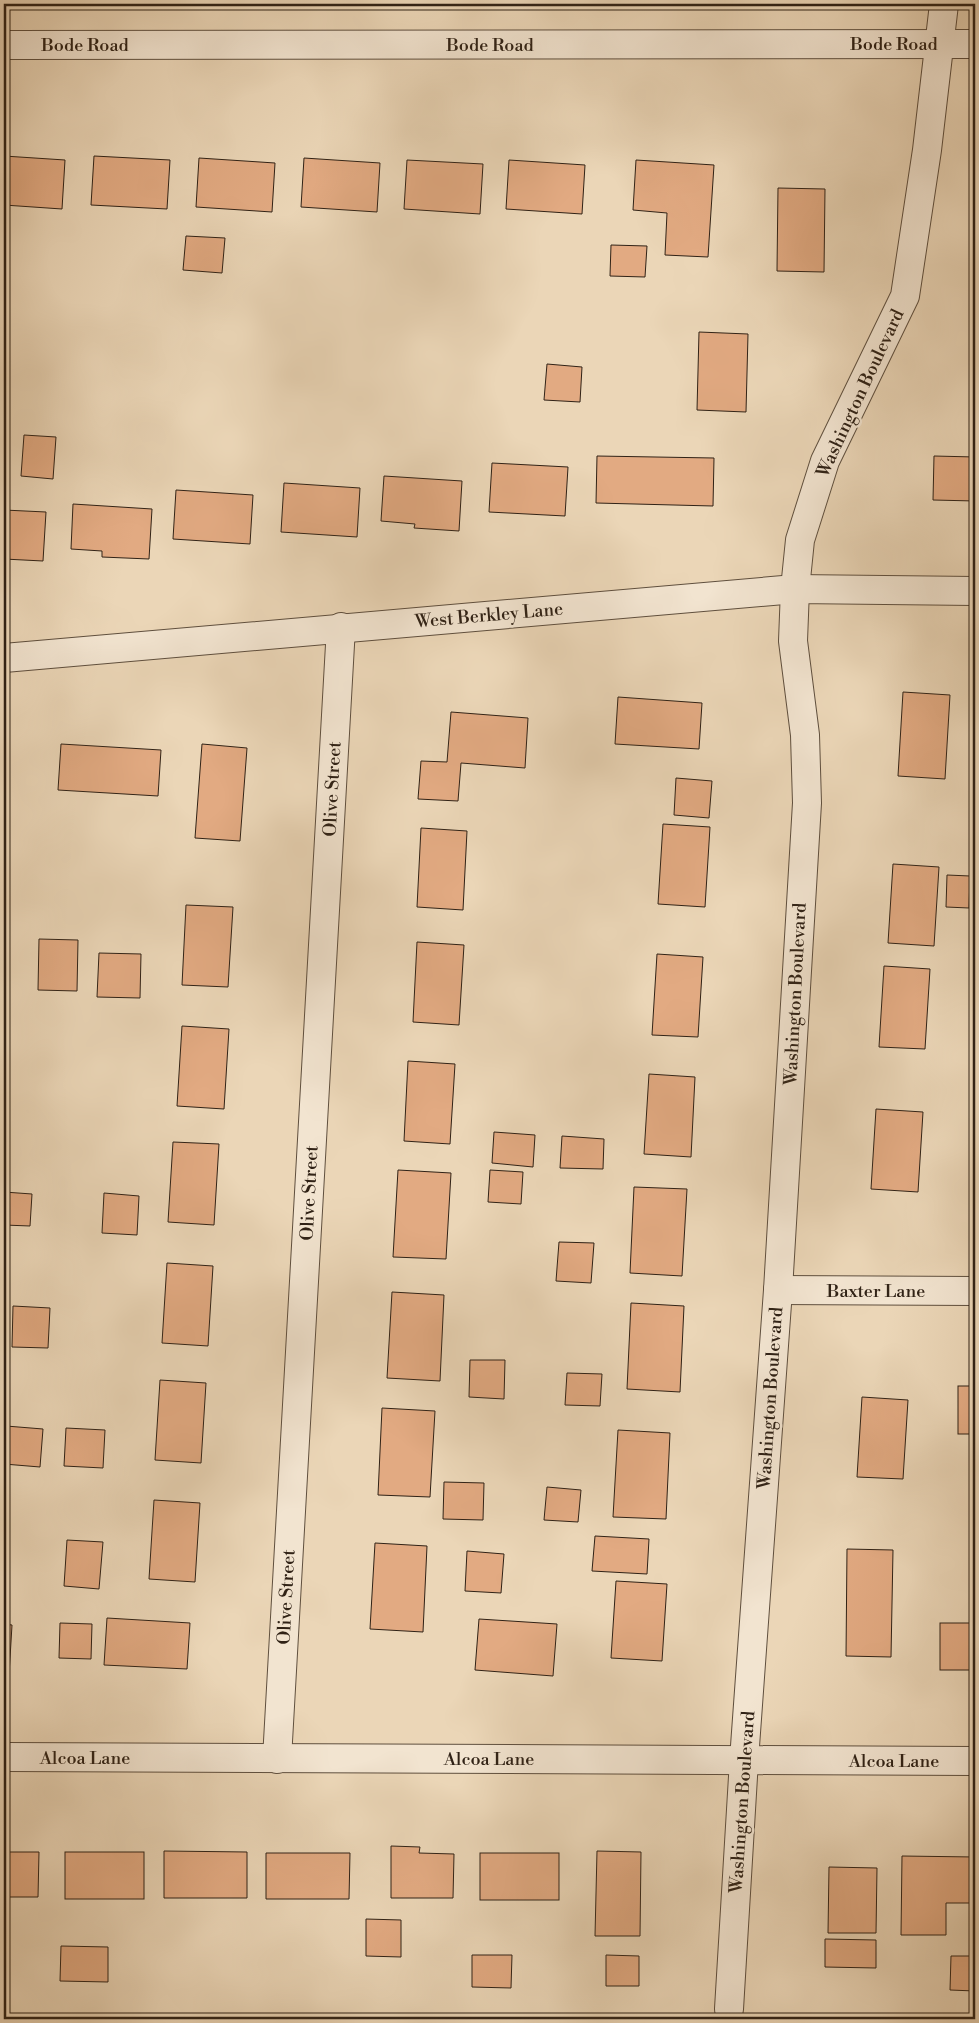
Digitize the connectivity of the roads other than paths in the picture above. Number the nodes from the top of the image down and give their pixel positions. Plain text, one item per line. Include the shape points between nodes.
1 (944, 4) edge
2 (940, 44) junction
3 (975, 44) edge
4 (4, 46) edge
5 (794, 589) junction
6 (975, 591) edge
7 (341, 627) junction
8 (4, 658) edge
9 (778, 1290) junction
10 (975, 1291) edge
11 (4, 1757) edge
12 (277, 1759) junction
13 (744, 1760) junction
14 (975, 1761) edge
15 (729, 2009) dead end

1 - 2 street, Washington Boulevard
2 - 3 street, Bode Road
2 - 4 street, Bode Road
2 - 5 street, Washington Boulevard via 905,296 825,461 800,540
5 - 6 street, West Berkley Lane
5 - 7 street, West Berkley Lane
5 - 9 street, Washington Boulevard via 793,641 805,735 807,804
7 - 8 street, West Berkley Lane
7 - 12 street, Olive Street
9 - 10 street, Baxter Lane
9 - 13 street, Washington Boulevard
11 - 12 street, Alcoa Lane
12 - 13 street, Alcoa Lane
13 - 14 street, Alcoa Lane
13 - 15 street, Washington Boulevard

